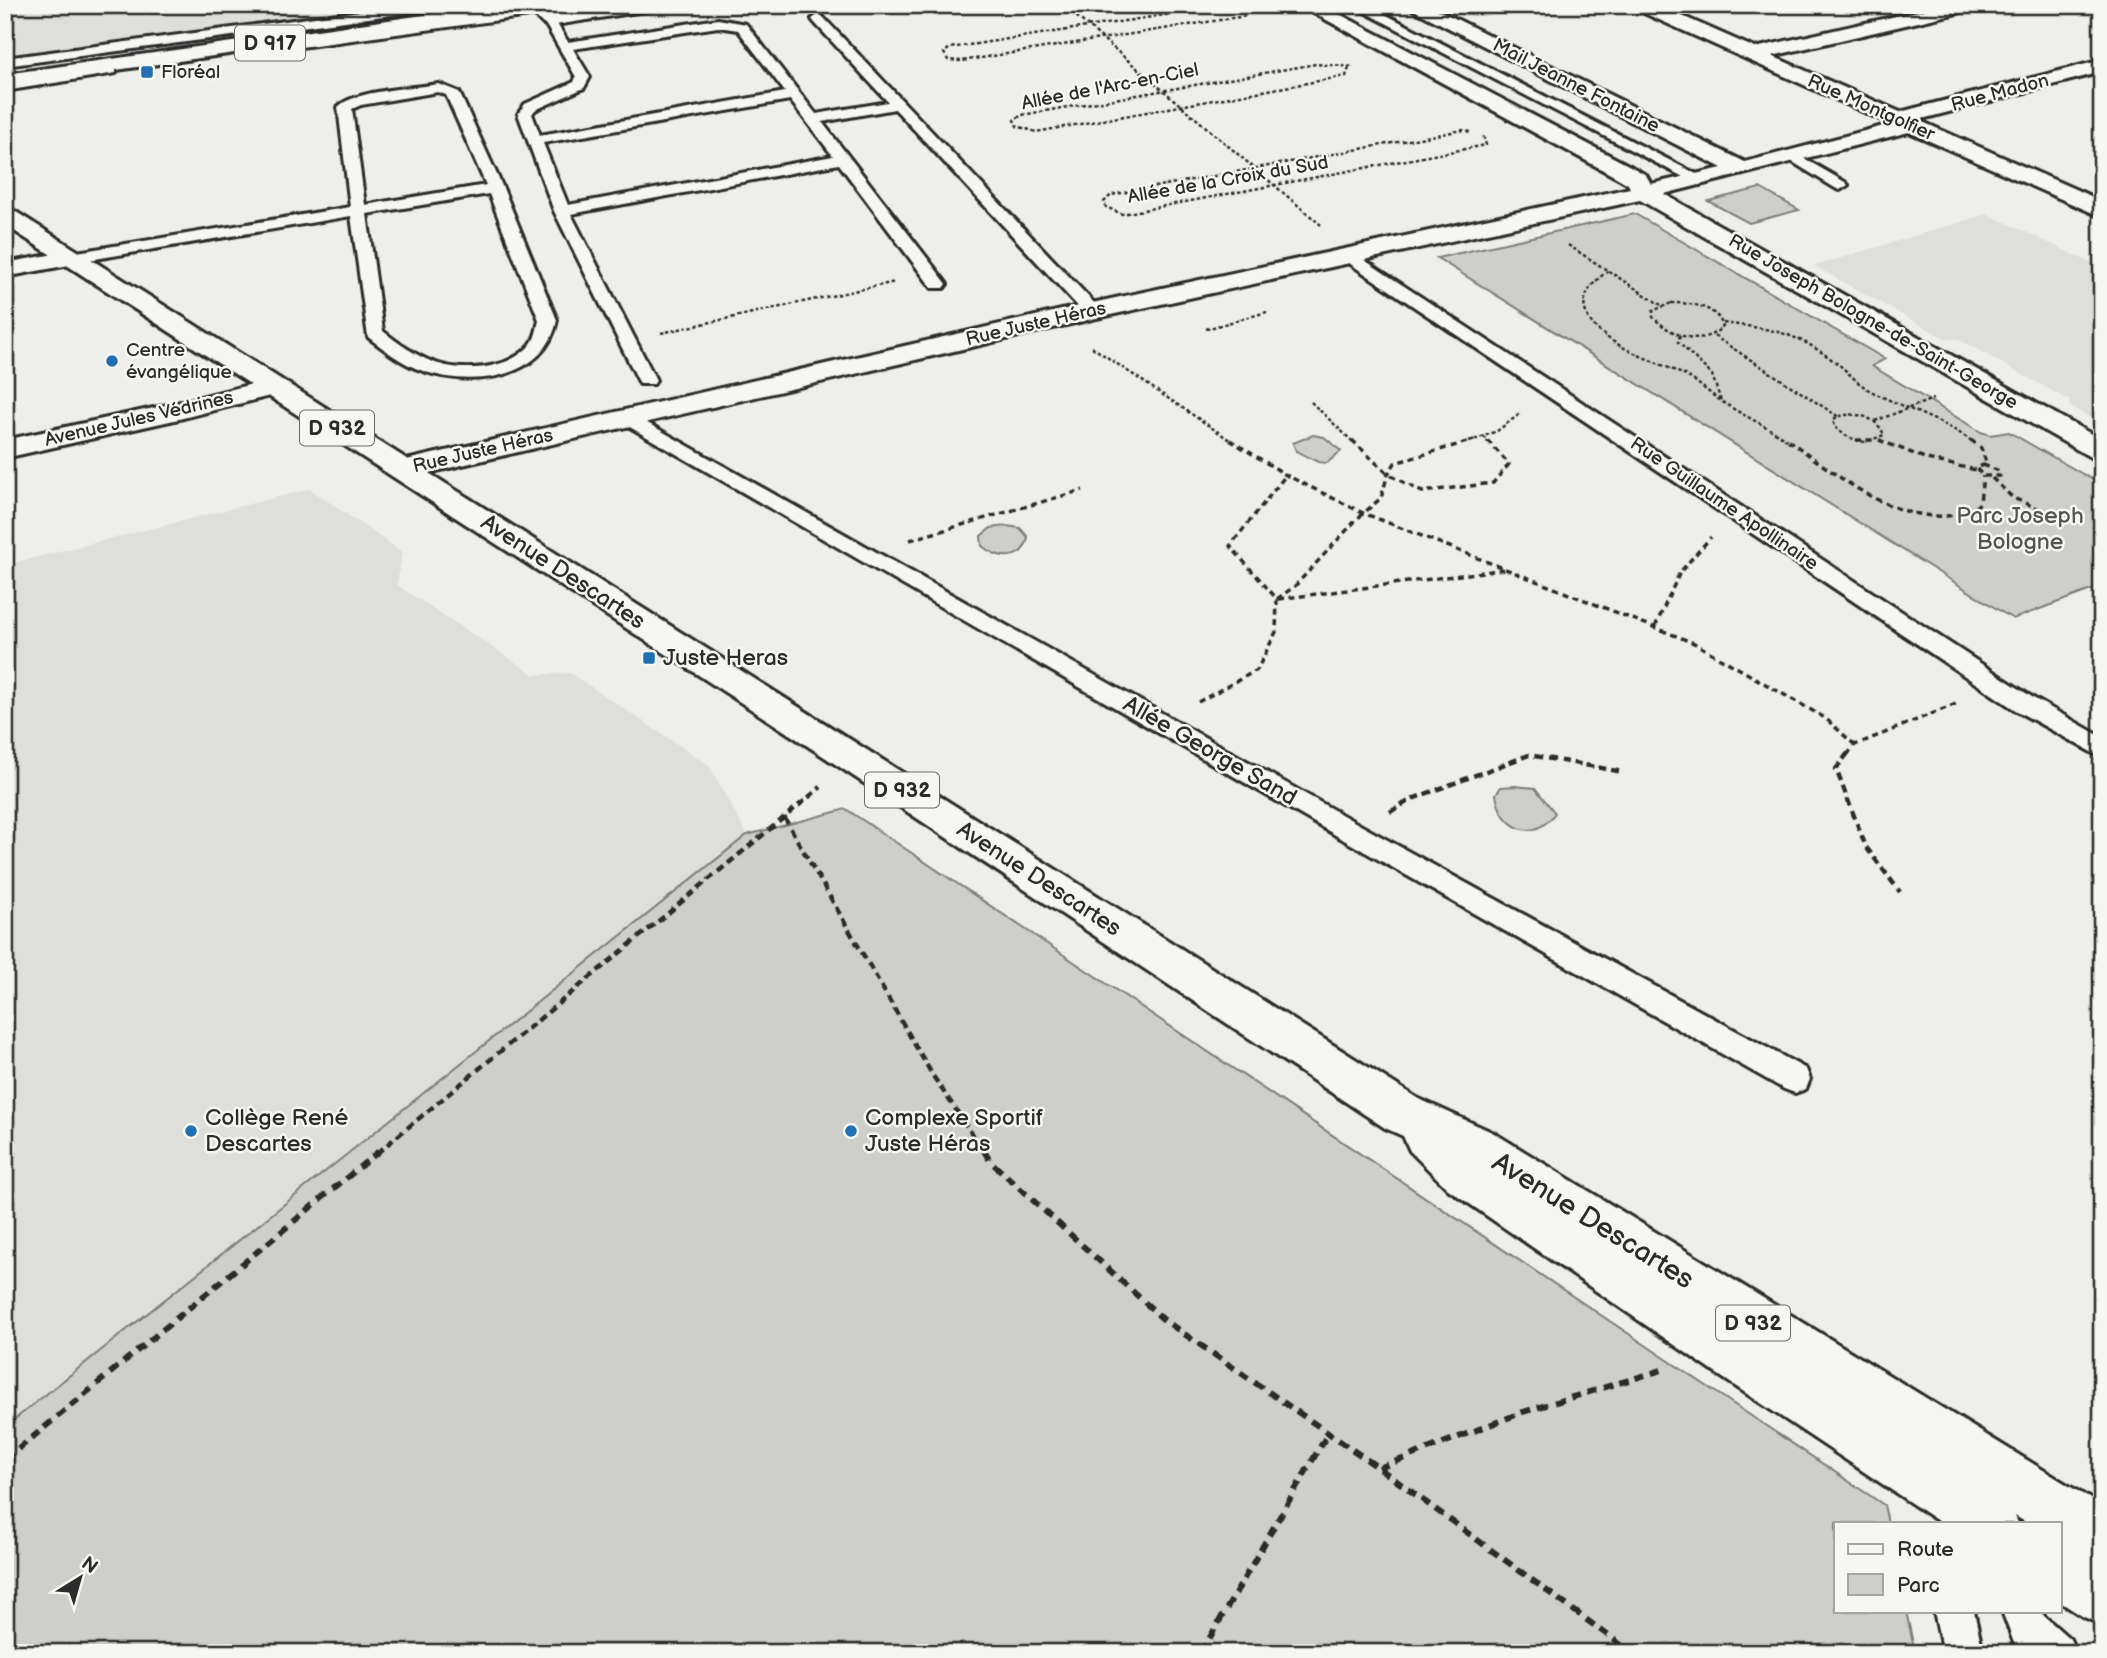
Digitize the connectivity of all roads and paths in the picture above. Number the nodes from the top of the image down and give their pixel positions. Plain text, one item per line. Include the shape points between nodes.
1 (436, 5) edge
2 (478, 5) edge
3 (581, 5) edge
4 (650, 5) edge
5 (1063, 5) edge
6 (1270, 5) edge
7 (1308, 5) edge
8 (1357, 5) edge
9 (1413, 5) edge
10 (1641, 5) edge
11 (1970, 5) edge
12 (539, 10) edge
13 (1247, 10) junction
14 (818, 19) dead end
15 (1088, 27) junction
16 (1102, 39) junction
17 (565, 46) junction
18 (1751, 55) junction
19 (1406, 57) junction
20 (5, 62) edge
21 (2102, 66) edge
22 (1349, 68) junction
23 (5, 69) edge
24 (5, 80) edge
25 (5, 87) edge
26 (1163, 91) junction
27 (794, 95) junction
28 (900, 104) junction
29 (1181, 106) junction
30 (812, 119) junction
31 (1905, 122) junction
32 (535, 140) junction
33 (1791, 155) junction
34 (842, 159) junction
35 (1254, 168) junction
36 (1740, 168) junction
37 (1700, 180) junction
38 (1840, 185) dead end
39 (2102, 185) edge
40 (1275, 186) junction
41 (495, 188) junction
42 (1643, 192) junction
43 (2068, 196) junction
44 (360, 211) junction
45 (562, 211) junction
46 (2102, 211) edge
47 (5, 215) edge
48 (1525, 217) junction
49 (1349, 255) junction
50 (71, 258) junction
51 (5, 270) edge
52 (1608, 271) junction
53 (934, 279) joint
54 (1662, 305) junction
55 (1277, 307) dead end
56 (1092, 311) junction
57 (1056, 319) junction
58 (1723, 323) junction
59 (1206, 329) dead end
60 (1680, 335) junction
61 (1713, 335) junction
62 (627, 340) junction
63 (647, 380) dead end
64 (272, 387) junction
65 (1556, 392) junction
66 (1721, 401) junction
67 (1929, 401) dead end
68 (1311, 402) dead end
69 (1910, 408) junction
70 (1839, 417) junction
71 (628, 418) junction
72 (1875, 421) junction
73 (1483, 436) junction
74 (1879, 440) junction
75 (5, 449) edge
76 (2102, 452) edge
77 (1987, 465) junction
78 (402, 470) junction
79 (1976, 470) junction
80 (1388, 474) junction
81 (1286, 475) junction
82 (1983, 476) junction
83 (1992, 478) junction
84 (1083, 490) dead end
85 (1363, 513) junction
86 (2053, 514) dead end
87 (1742, 516) junction
88 (870, 556) junction
89 (1507, 569) junction
90 (1277, 599) junction
91 (1655, 627) junction
92 (2002, 687) junction
93 (1163, 724) junction
94 (1855, 745) junction
95 (2102, 749) edge
96 (854, 759) junction
97 (1623, 772) dead end
98 (784, 817) junction
99 (1353, 833) junction
100 (1900, 892) dead end
101 (1795, 1079) dead end
102 (1401, 1113) junction
103 (1732, 1354) junction
104 (1327, 1435) junction
105 (5, 1460) edge
106 (1379, 1468) junction
107 (1933, 1503) edge
108 (1987, 1522) edge
109 (2102, 1538) edge
110 (2062, 1570) edge
111 (2102, 1596) edge
112 (1954, 1612) edge
113 (2022, 1612) edge
114 (1201, 1653) edge
115 (1633, 1653) edge
116 (1963, 1653) edge
117 (2056, 1653) edge

1 - 20 lane
2 - 23 street, D 917
3 - 12 lane
4 - 12 street
5 - 15 path
6 - 13 path
7 - 19 street
8 - 37 lane
9 - 36 street, Mail Jeanne Fontaine
10 - 18 street, Rue Montgolfier
11 - 18 street
12 - 17 lane
12 - 24 street, D 917
12 - 25 lane
13 - 15 path via 1210,8
13 - 16 path via 1245,16
14 - 28 lane
15 - 16 path
15 - 16 path via 950,48 944,53 948,60 962,61
16 - 26 path
17 - 27 lane via 735,24
17 - 32 lane via 583,77 579,85 530,107 525,114
18 - 31 street, Rue Montgolfier
19 - 22 path, Allée de l'Arc-en-Ciel
19 - 42 street via 1624,172 1638,180
21 - 31 street, Rue Madon
22 - 26 path, Allée de l'Arc-en-Ciel via 1315,64
22 - 29 path, Allée de l'Arc-en-Ciel via 1346,76
26 - 29 path
26 - 29 path, Allée de l'Arc-en-Ciel via 1014,120 1017,126 1036,132
27 - 30 lane
27 - 32 lane
28 - 30 lane
28 - 56 lane
29 - 35 path
30 - 34 lane
31 - 33 street, Rue Madon
31 - 43 street, Rue Montgolfier
32 - 45 lane
33 - 36 street, Rue Juste Héras
33 - 38 lane
34 - 45 lane
34 - 53 lane
35 - 40 path
35 - 40 path, Allée de la Croix du Sud via 1111,195 1104,202 1122,214
35 - 40 path, Allée de la Croix du Sud via 1463,130 1483,135 1486,145
36 - 37 street, Rue Juste Héras
37 - 42 street, Rue Juste Héras
39 - 43 street
40 - 49 path via 1337,239
41 - 44 lane
41 - 44 lane via 452,92 439,88 357,101 344,111
41 - 44 lane via 548,326 546,339 532,354 485,372 434,369 400,354 374,333
42 - 48 street, Rue Juste Héras
42 - 76 street, Rue Joseph Bologne-de-Saint-George
43 - 46 street, Rue Montgolfier
44 - 50 lane
45 - 62 lane
47 - 50 street, Avenue Descartes / D 932
48 - 49 street, Rue Juste Héras
48 - 52 path
49 - 56 street, Rue Juste Héras
49 - 65 lane, Rue Guillaume Apollinaire
50 - 51 street
50 - 64 street, Avenue Descartes / D 932
52 - 54 path
52 - 66 path via 1585,296 1586,317 1604,335 1685,375
53 - 62 path
54 - 58 path via 1695,305
54 - 60 path via 1653,311 1653,317
55 - 59 path
56 - 57 street, Rue Juste Héras
57 - 71 street, Rue Juste Héras
57 - 81 path via 1181,409
58 - 61 path
58 - 69 path via 1771,328 1795,336 1870,390
60 - 61 path
60 - 66 path via 1678,342 1717,382
61 - 70 path
62 - 63 lane
64 - 75 street, Avenue Jules Védrines
64 - 78 street, Avenue Descartes / D 932
65 - 73 path
65 - 87 lane, Rue Guillaume Apollinaire
66 - 82 path via 1772,429 1846,483 1926,517 1967,514 1984,494
67 - 69 path
68 - 80 path
69 - 72 path
69 - 77 path via 1970,439 1981,448
70 - 72 path via 1858,415
70 - 74 path via 1833,422 1841,434 1864,442
71 - 78 street, Rue Juste Héras
71 - 88 lane, Allée George Sand
72 - 74 path via 1884,430
73 - 80 path via 1395,463
73 - 80 path via 1509,464 1493,482 1422,492
74 - 79 path via 1927,459
77 - 79 path
77 - 83 path via 2001,474
78 - 96 street, Avenue Descartes / D 932
79 - 82 path
80 - 85 path via 1381,498
81 - 85 path
81 - 90 path via 1230,546
82 - 83 path
83 - 86 path via 2013,498
84 - 88 path via 928,533
85 - 89 path
85 - 90 path via 1295,586
87 - 91 path via 1717,530 1680,572
87 - 92 lane, Rue Guillaume Apollinaire
88 - 93 lane, Allée George Sand
89 - 90 path
89 - 91 path
90 - 93 path via 1276,632 1257,670
91 - 94 path via 1694,643 1825,719
92 - 94 path
92 - 95 lane, Rue Guillaume Apollinaire
93 - 99 lane, Allée George Sand
94 - 100 path via 1836,769 1866,847
96 - 98 path
96 - 102 street, Avenue Descartes / D 932
97 - 99 path via 1529,755 1412,799
98 - 104 path via 933,1076 990,1161 1164,1320
98 - 105 path
99 - 101 lane, Allée George Sand
102 - 103 street, Avenue Descartes / D 932 via 1465,1173
102 - 109 street, Avenue Descartes / D 932 via 1478,1148
103 - 106 path via 1645,1374 1523,1412
103 - 107 street, Avenue Descartes / D 932
104 - 106 path
104 - 114 path
106 - 115 path
107 - 108 street, Avenue Descartes / D 932
110 - 111 street
112 - 116 lane
113 - 117 lane via 2028,1629

